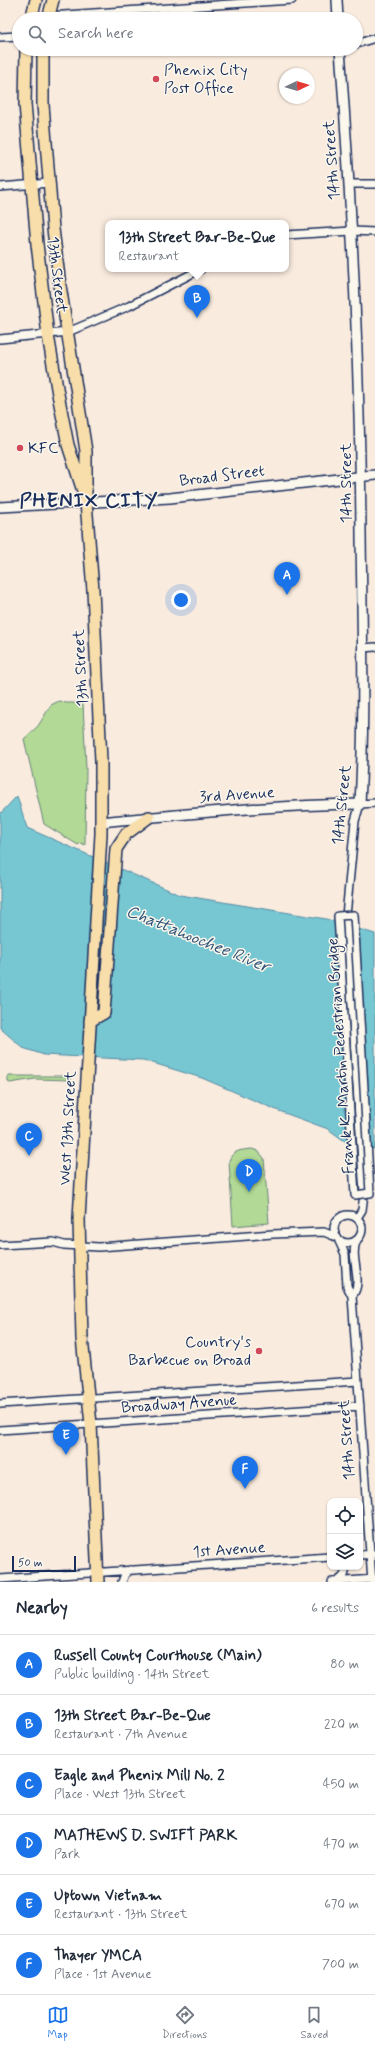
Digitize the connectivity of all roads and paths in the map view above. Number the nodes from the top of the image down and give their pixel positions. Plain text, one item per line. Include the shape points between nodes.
1 (36, 0) edge
2 (53, 0) edge
3 (292, 0) edge
4 (337, 0) edge
5 (33, 12) edge
6 (50, 12) edge
7 (129, 12) edge
8 (338, 12) edge
9 (12, 36) edge
10 (0, 37) edge
11 (375, 38) edge
12 (363, 42) edge
13 (25, 56) edge
14 (43, 56) edge
15 (340, 56) edge
16 (49, 183) junction
17 (349, 184) junction
18 (375, 184) edge
19 (31, 185) junction
20 (0, 187) edge
21 (352, 231) junction
22 (375, 232) edge
23 (289, 235) edge
24 (195, 272) edge
25 (68, 332) junction
26 (48, 335) junction
27 (0, 339) edge
28 (375, 474) edge
29 (362, 476) junction
30 (86, 502) junction
31 (0, 507) edge
32 (375, 647) edge
33 (362, 648) junction
34 (375, 803) edge
35 (360, 804) junction
36 (150, 817) junction
37 (101, 828) junction
38 (346, 916) joint
39 (90, 1021) junction
40 (364, 1194) junction
41 (357, 1218) junction
42 (334, 1224) junction
43 (324, 1232) junction
44 (337, 1239) junction
45 (357, 1240) junction
46 (0, 1246) edge
47 (352, 1296) junction
48 (358, 1381) junction
49 (88, 1398) junction
50 (0, 1404) edge
51 (360, 1406) junction
52 (91, 1424) junction
53 (0, 1430) edge
54 (373, 1554) edge
55 (363, 1555) edge
56 (327, 1557) edge
57 (131, 1570) junction
58 (346, 1570) edge
59 (64, 1575) junction
60 (98, 1577) edge
61 (0, 1579) edge
62 (373, 1580) edge
63 (73, 1582) edge
64 (122, 1582) edge
65 (332, 1582) edge
66 (338, 1582) edge

1 - 5 main road
2 - 6 main road
3 - 7 street
4 - 8 street
9 - 10 street
11 - 12 street
13 - 19 main road, 13th Street via 25,104
14 - 16 main road, 13th Street via 43,105
15 - 17 street, 14th Street
16 - 19 street
16 - 25 main road, 13th Street via 60,286
17 - 18 street
17 - 21 street, 14th Street
19 - 20 street
19 - 26 main road, 13th Street
21 - 22 street
21 - 23 street
21 - 29 street, 14th Street
24 - 25 street via 129,306
25 - 26 street
25 - 30 main road, 13th Street via 86,451
26 - 27 street
26 - 30 main road, 13th Street via 68,445
28 - 29 street, Broad Street
29 - 30 street, Broad Street via 177,497
29 - 33 street, 14th Street
30 - 31 street, Broad Street
30 - 37 main road, 13th Street via 98,681
32 - 33 street
33 - 35 street, 14th Street
34 - 35 street, 3rd Avenue
35 - 36 street, 3rd Avenue
35 - 38 street, 14th Street via 355,821
36 - 37 street, 3rd Avenue
36 - 39 main road via 126,834 116,849 104,1013
37 - 39 main road, West 13th Street
38 - 40 street, Frank K. Martin Pedestrian Bridge
39 - 49 main road, West 13th Street via 79,1219 82,1338
40 - 40 street, bridge via 355,1194 338,916 354,915 370,1193
40 - 41 street via 362,1210
41 - 42 street via 342,1216
41 - 45 street, 14th Street via 362,1227
42 - 43 street
42 - 44 street, 14th Street
43 - 44 street
43 - 46 street via 99,1247 53,1242
44 - 45 street via 348,1244
44 - 47 street, 14th Street via 345,1254 347,1286
45 - 47 street, 14th Street via 354,1248 357,1285
47 - 48 street, 14th Street
48 - 49 street, Broadway Avenue
48 - 51 street, 14th Street
49 - 50 street, Broadway Avenue
49 - 52 main road, West 13th Street
51 - 52 street, Broadway Avenue
51 - 54 street, 14th Street
52 - 53 street, Broadway Avenue
52 - 60 main road
54 - 55 street
54 - 62 street, 14th Street
56 - 57 street, 1st Avenue
57 - 60 street, 1st Avenue
57 - 64 street via 125,1574
58 - 66 street
59 - 60 street, 1st Avenue
59 - 61 street, 1st Avenue
59 - 63 street via 70,1577
62 - 66 street
65 - 66 street

